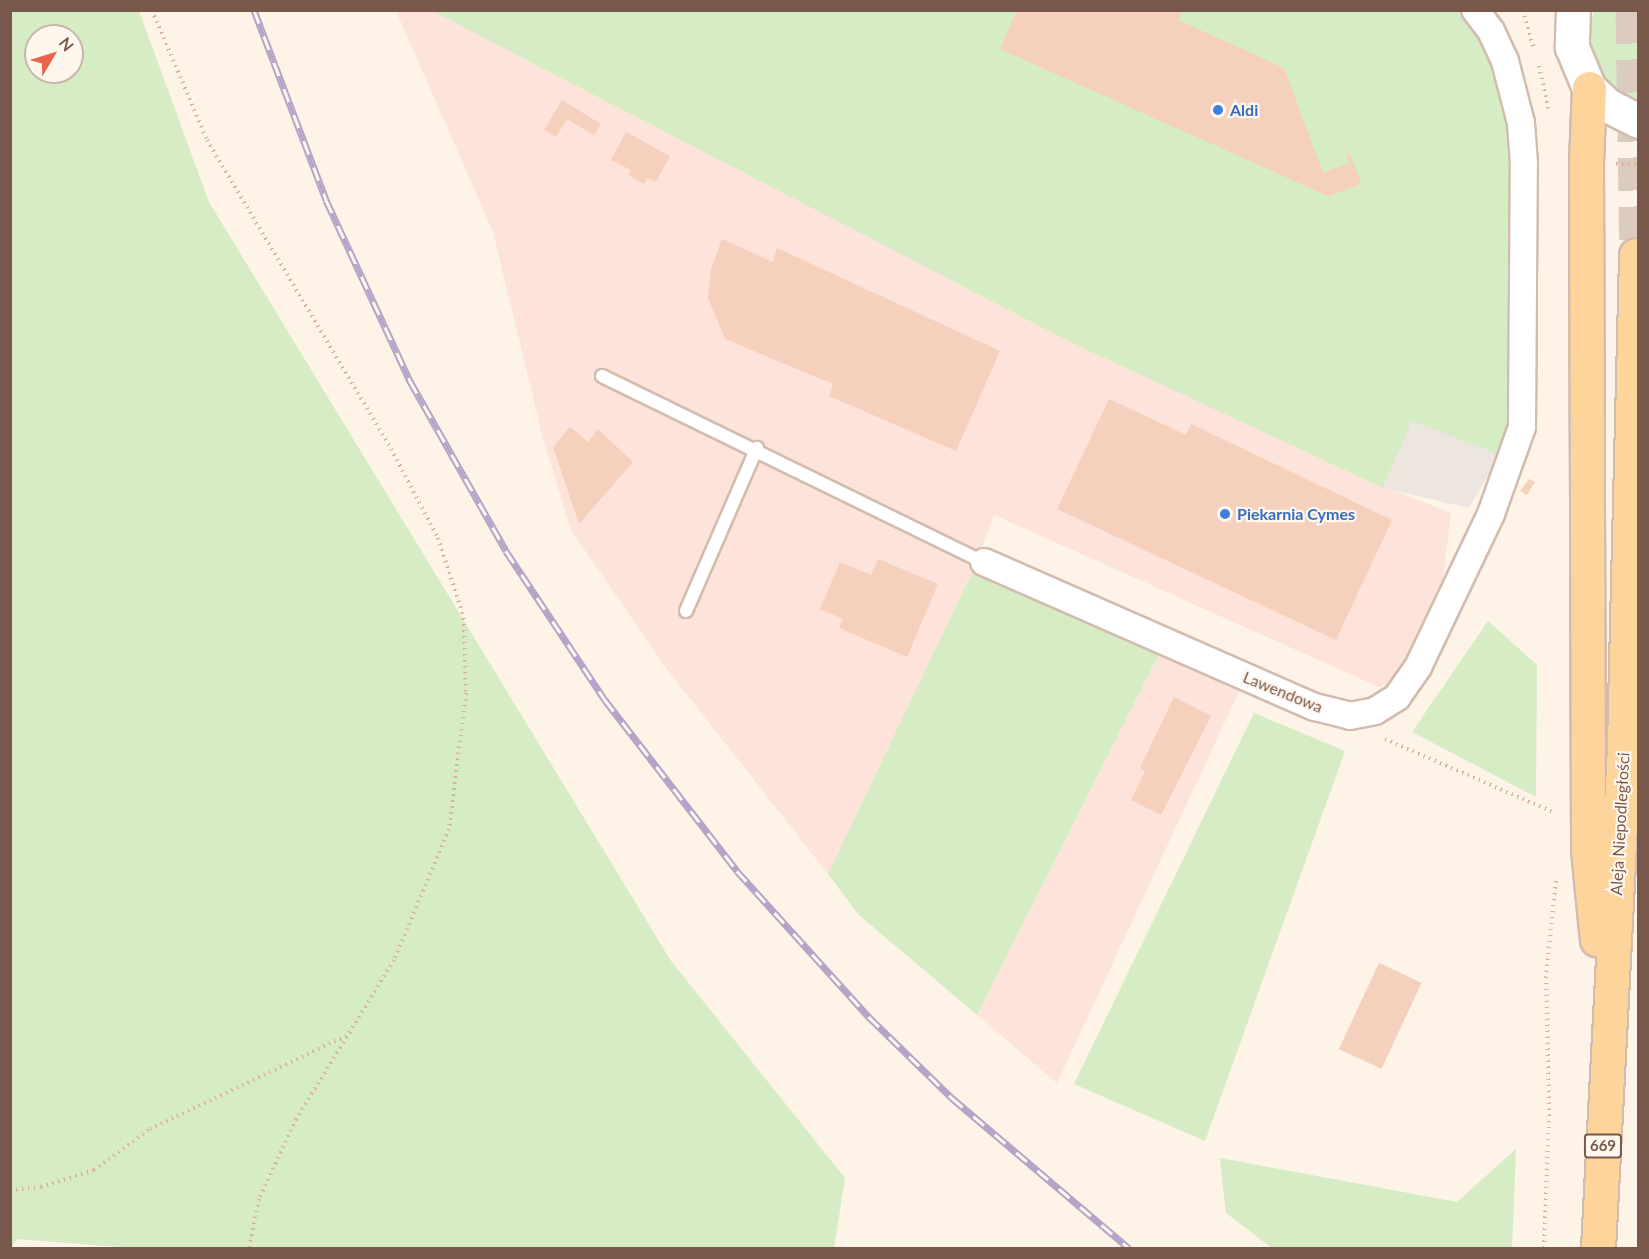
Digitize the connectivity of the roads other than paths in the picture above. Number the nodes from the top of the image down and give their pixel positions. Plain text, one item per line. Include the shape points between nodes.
1 (1475, 10) edge
2 (1566, 15) edge
3 (1589, 88) junction
4 (1638, 121) edge
5 (1636, 255) dead end
6 (602, 376) dead end
7 (757, 448) junction
8 (984, 562) joint
9 (686, 610) dead end
10 (1608, 1043) junction
11 (1598, 1248) edge

1 - 8 street, Lawendowa via 1491,31 1505,62 1521,123 1522,427 1491,514 1418,667 1397,697 1375,711 1350,716 1315,707
2 - 3 main road via 1572,46
3 - 4 main road via 1607,105
3 - 10 main road via 1588,850
5 - 10 main road, Aleja Niepodległości / 669 via 1624,747
6 - 7 lane
7 - 8 lane
7 - 9 lane
10 - 11 main road, Aleja Niepodległości / 669

